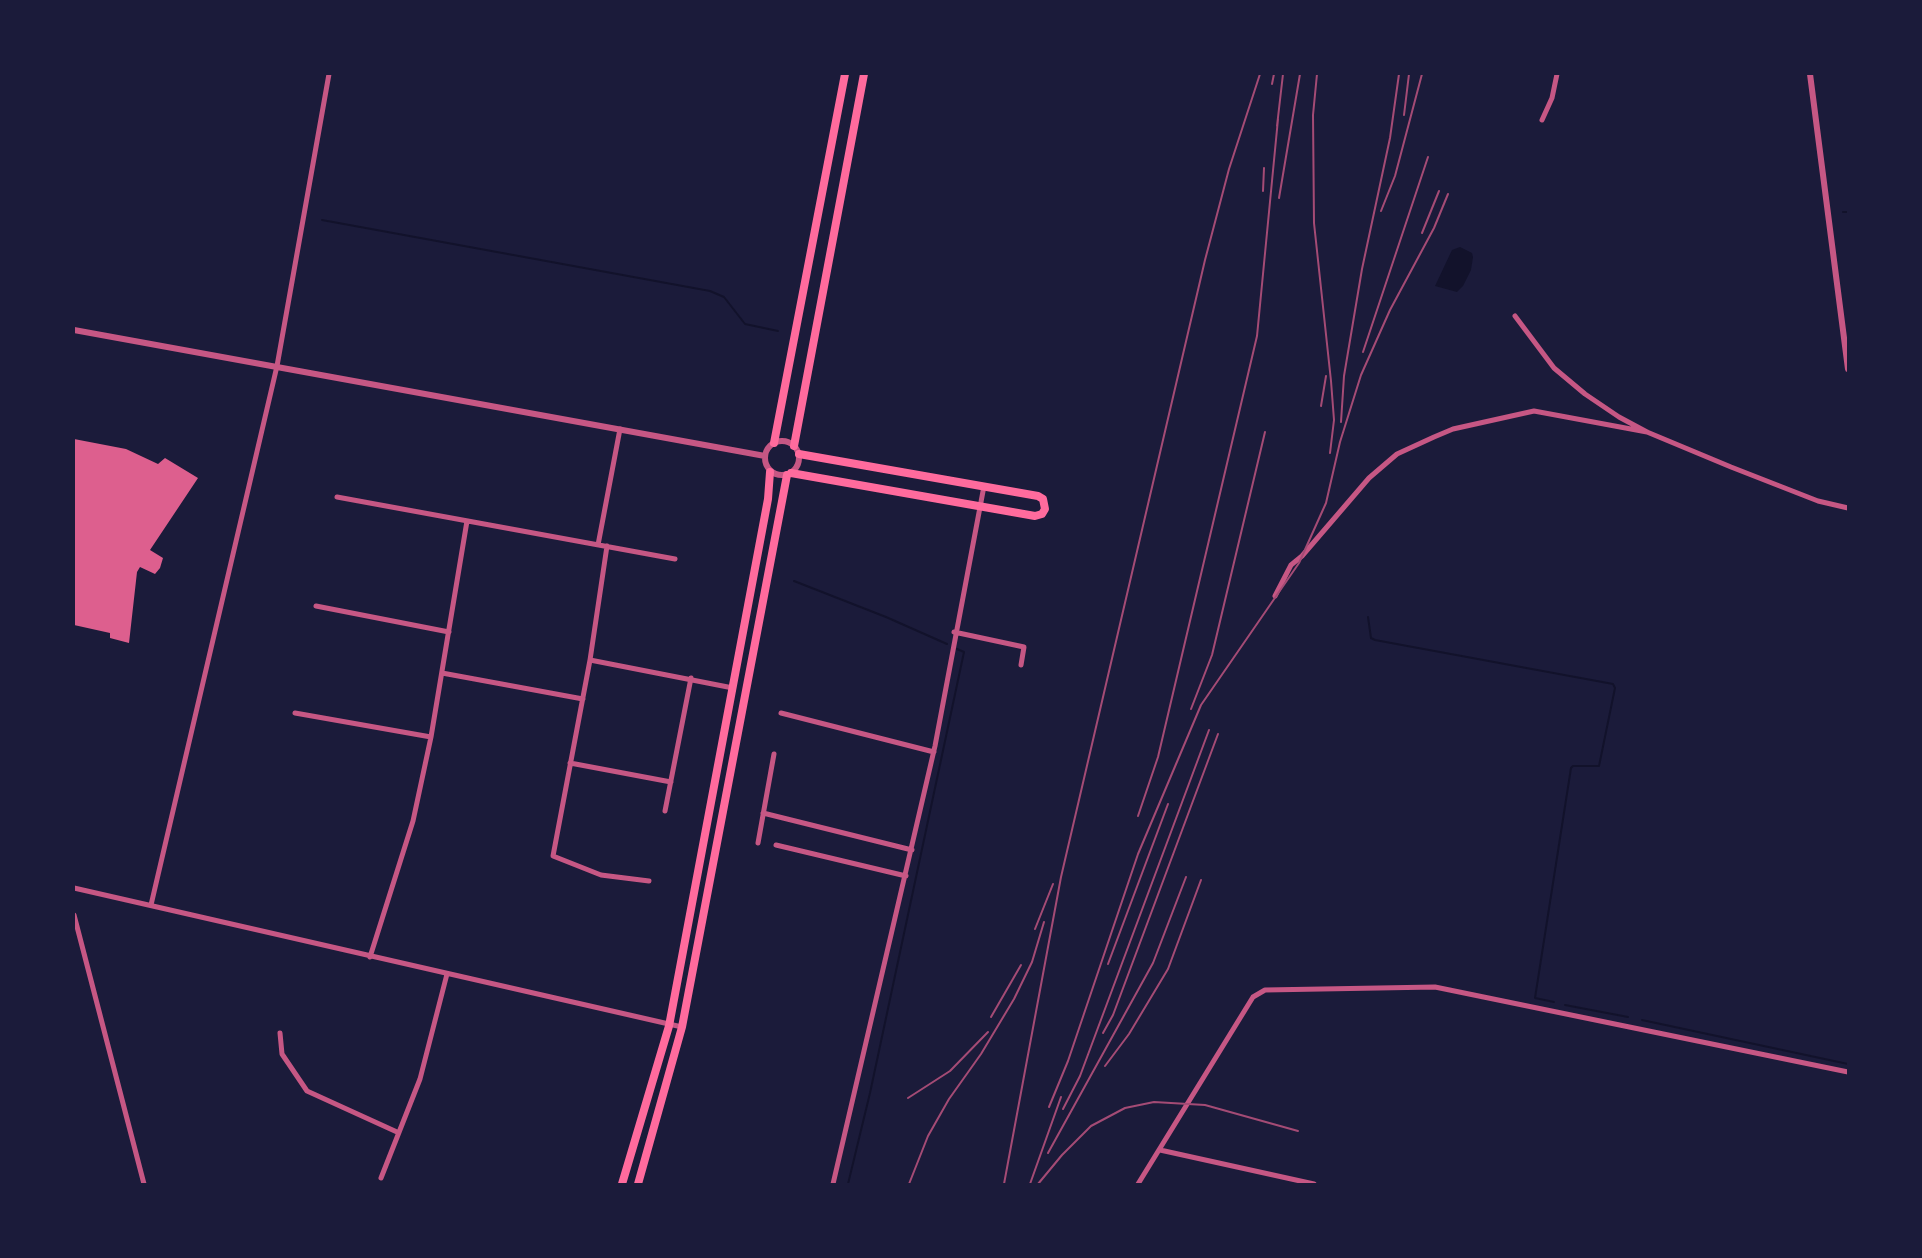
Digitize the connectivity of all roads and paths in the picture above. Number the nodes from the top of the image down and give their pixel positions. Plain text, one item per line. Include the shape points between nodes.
1 (329, 74) edge
2 (845, 74) edge
3 (864, 74) edge
4 (1557, 74) edge
5 (1810, 74) edge
6 (1542, 120) dead end
7 (1515, 316) dead end
8 (74, 330) edge
9 (277, 366) junction
10 (1848, 369) edge
11 (620, 429) junction
12 (1647, 432) junction
13 (774, 443) junction
14 (794, 446) junction
15 (799, 454) junction
16 (765, 456) junction
17 (770, 472) junction
18 (789, 474) junction
19 (984, 486) junction
20 (337, 497) dead end
21 (980, 506) junction
22 (1848, 508) edge
23 (467, 521) junction
24 (598, 545) junction
25 (607, 546) junction
26 (675, 559) dead end
27 (1275, 596) dead end
28 (316, 606) dead end
29 (449, 632) junction
30 (954, 632) junction
31 (590, 660) junction
32 (1021, 665) dead end
33 (442, 673) junction
34 (691, 678) junction
35 (733, 688) junction
36 (583, 699) junction
37 (295, 713) dead end
38 (781, 713) dead end
39 (431, 737) junction
40 (934, 752) junction
41 (774, 754) dead end
42 (570, 763) junction
43 (671, 782) junction
44 (665, 811) dead end
45 (763, 813) junction
46 (758, 843) dead end
47 (777, 845) dead end
48 (912, 850) junction
49 (906, 876) junction
50 (649, 881) dead end
51 (74, 888) edge
52 (151, 905) junction
53 (74, 915) edge
54 (370, 957) junction
55 (447, 974) junction
56 (669, 1026) junction
57 (682, 1027) junction
58 (280, 1033) dead end
59 (1848, 1072) edge
60 (397, 1132) junction
61 (1160, 1150) junction
62 (381, 1178) dead end
63 (144, 1185) edge
64 (622, 1185) edge
65 (638, 1185) edge
66 (833, 1185) edge
67 (1138, 1185) edge
68 (1314, 1185) edge

1 - 9 street
2 - 13 main road
3 - 14 main road
4 - 6 street
5 - 10 street
7 - 12 street via 1542,355 1563,376
8 - 9 street
9 - 11 street
9 - 52 street
11 - 16 street
11 - 24 street
12 - 22 street via 1818,501
12 - 27 street via 1534,411 1453,429 1418,444 1390,459 1369,478 1291,565
13 - 14 street
13 - 16 street
14 - 15 street
15 - 18 street via 799,463
15 - 19 main road
16 - 17 street
17 - 18 street
17 - 35 main road
18 - 21 main road
18 - 57 main road
19 - 21 street
19 - 21 main road via 1038,496 1045,508 1035,516
20 - 23 street
21 - 30 street
23 - 24 street
23 - 29 street
24 - 25 street
25 - 26 street
25 - 31 street
28 - 29 street
29 - 33 street
30 - 32 street via 1024,647
30 - 40 street
31 - 34 street
31 - 36 street
33 - 36 street
33 - 39 street
34 - 35 street
34 - 43 street
35 - 56 main road
36 - 42 street
37 - 39 street
38 - 40 street
39 - 54 street via 405,853
40 - 48 street
41 - 45 street
42 - 43 street
42 - 50 street via 553,856 601,875
43 - 44 street
45 - 46 street
45 - 48 street
47 - 49 street
48 - 49 street
49 - 66 street
51 - 52 street
52 - 54 street
53 - 63 street
54 - 55 street
55 - 56 street
55 - 60 street via 420,1079
56 - 57 street
56 - 64 main road
57 - 65 main road
58 - 60 street via 282,1054 307,1091
59 - 61 street via 1435,987 1264,990 1253,997
60 - 62 street
61 - 67 street
61 - 68 street

